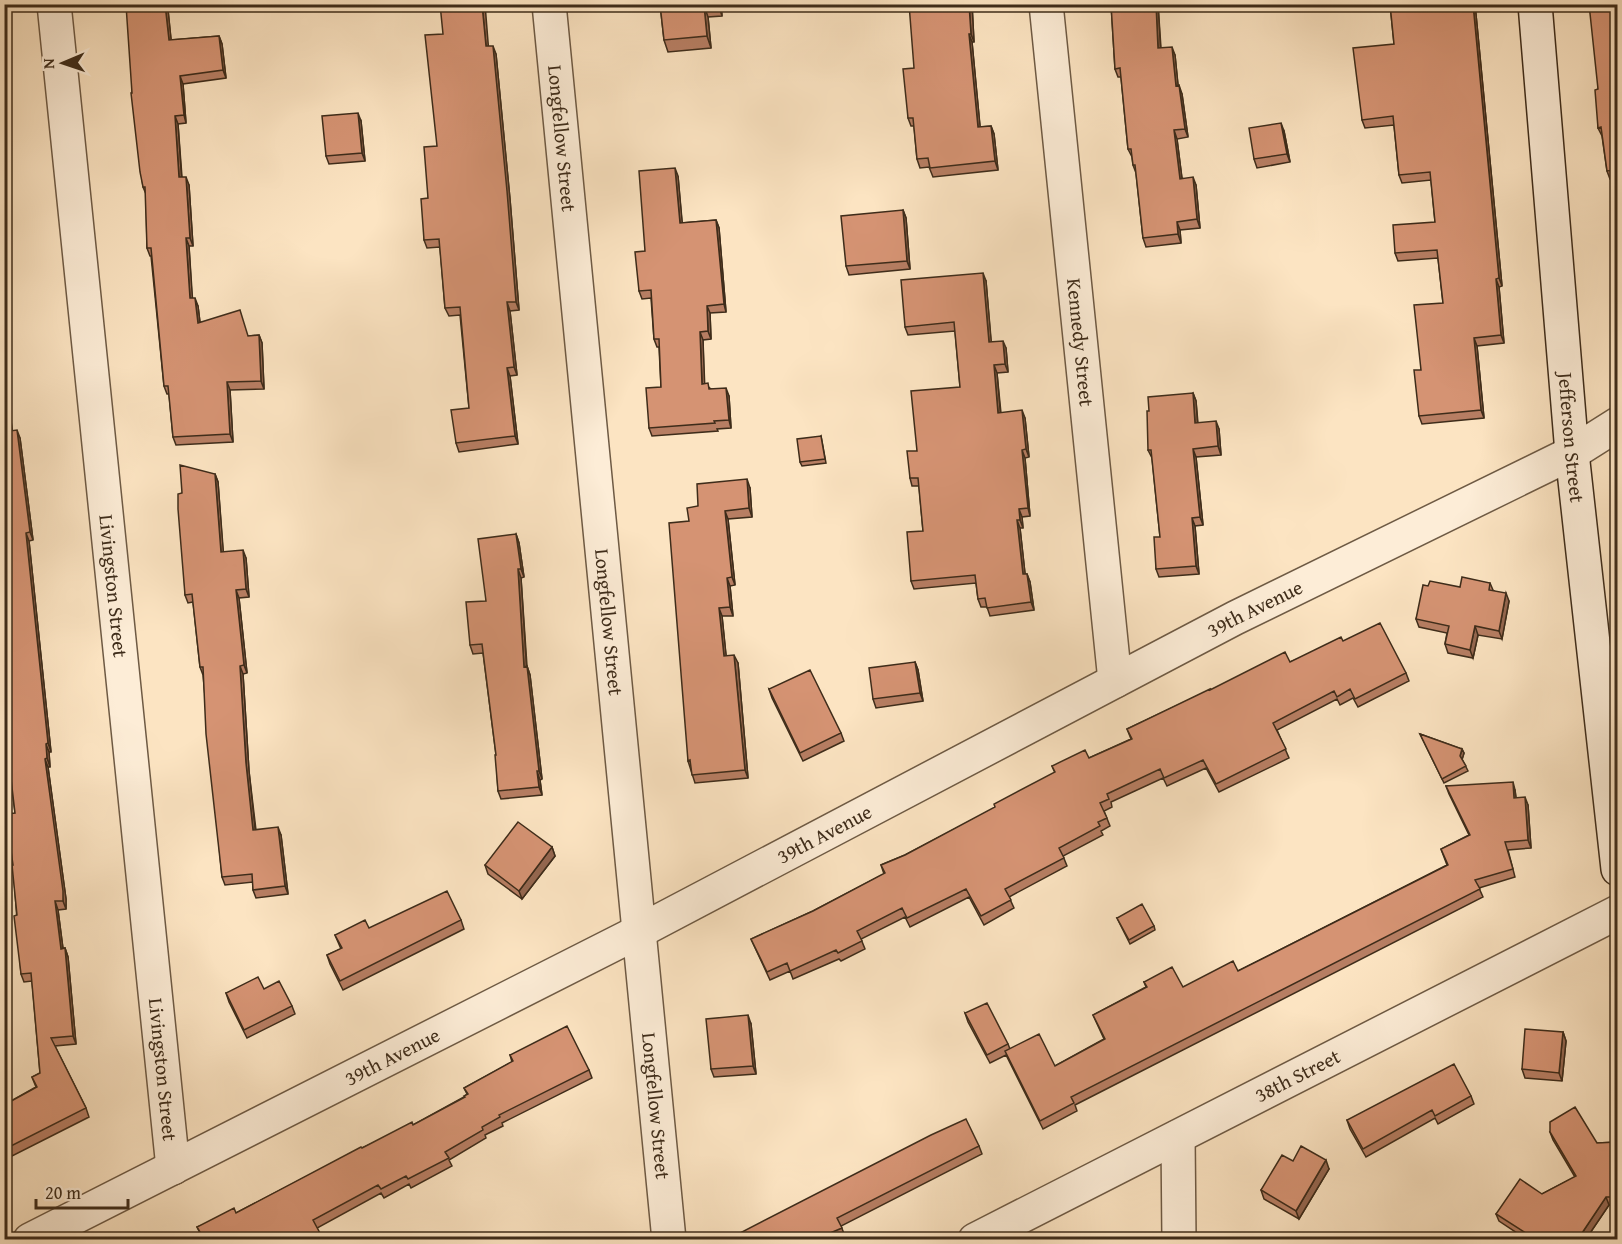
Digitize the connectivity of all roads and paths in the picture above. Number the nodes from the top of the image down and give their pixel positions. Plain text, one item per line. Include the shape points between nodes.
1 (54, 4) edge
2 (549, 4) edge
3 (1046, 4) edge
4 (1535, 4) edge
5 (1617, 424) edge
6 (1572, 453) junction
7 (1115, 681) junction
8 (1617, 869) edge
9 (1617, 912) edge
10 (638, 932) junction
11 (1178, 1137) junction
12 (173, 1168) junction
13 (30, 1239) edge
14 (669, 1239) edge
15 (975, 1239) edge
16 (1179, 1239) edge

1 - 12 street, Livingston Street
2 - 10 street, Longfellow Street
3 - 7 street, Kennedy Street
4 - 6 street, Jefferson Street
5 - 6 street, 39th Avenue
6 - 7 street, 39th Avenue
6 - 8 street, Jefferson Street
7 - 10 street, 39th Avenue
9 - 11 street, 38th Street
10 - 12 street, 39th Avenue
10 - 14 street, Longfellow Street
11 - 15 street, 38th Street
11 - 16 street
12 - 13 street, 39th Avenue

